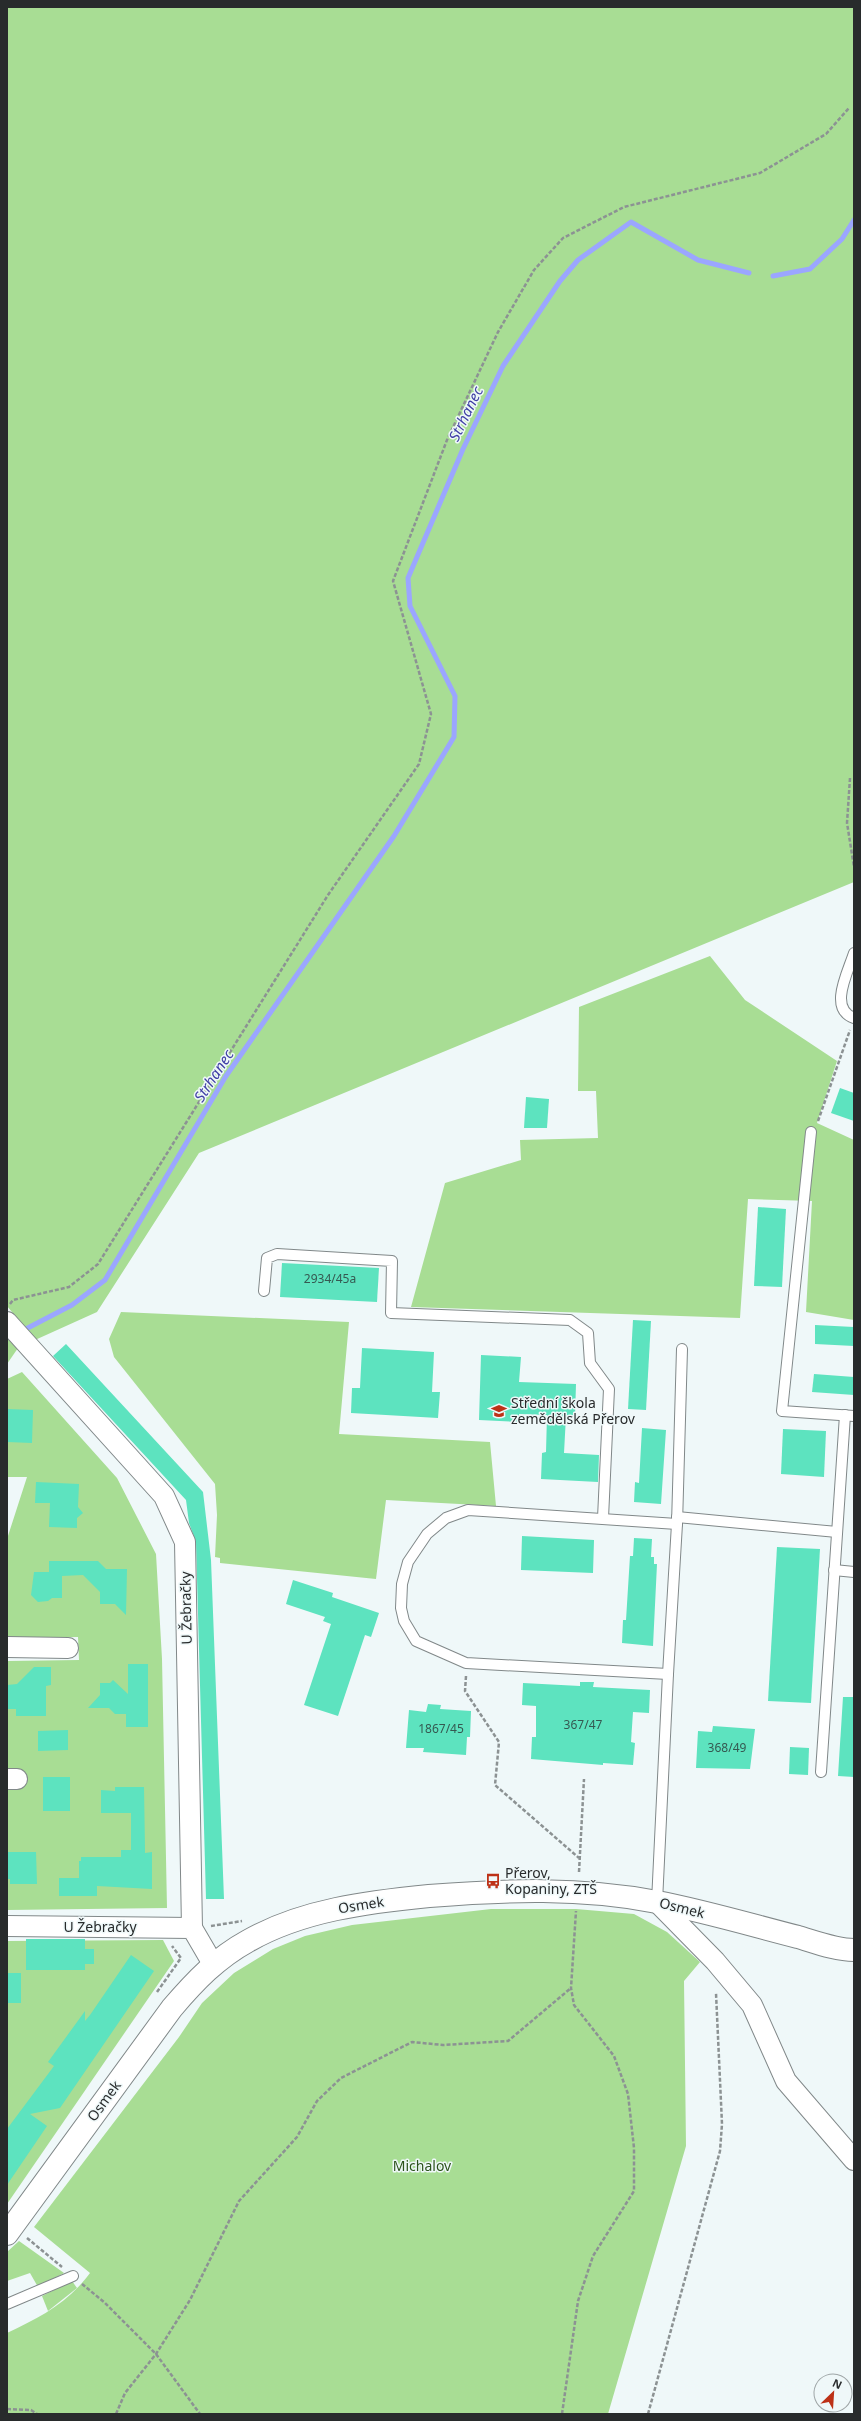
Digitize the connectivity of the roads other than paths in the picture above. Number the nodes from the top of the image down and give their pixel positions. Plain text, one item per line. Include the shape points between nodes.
1 (854, 954) edge
2 (854, 1018) edge
3 (811, 1132) road end
4 (264, 1291) dead end
5 (7, 1322) edge
6 (682, 1349) dead end
7 (849, 1415) edge
8 (603, 1518) junction
9 (677, 1520) junction
10 (837, 1532) junction
11 (834, 1570) junction
12 (854, 1572) edge
13 (7, 1648) edge
14 (68, 1648) dead end
15 (668, 1674) junction
16 (821, 1772) dead end
17 (657, 1902) junction
18 (7, 1926) edge
19 (192, 1928) junction
20 (852, 1951) edge
21 (213, 1964) junction
22 (854, 2160) edge
23 (10, 2230) edge
24 (73, 2276) road end
25 (7, 2304) edge

1 - 2 lane via 840,1001 842,1010
3 - 7 lane via 782,1411
4 - 8 lane via 267,1258 277,1254 392,1260 391,1313 570,1320 588,1333 590,1363 609,1389
5 - 19 street, U Žebračky via 164,1496 185,1542
6 - 9 lane
7 - 10 lane
8 - 9 lane
8 - 15 lane via 468,1510 446,1518 427,1534 408,1562 402,1584 401,1608 404,1621 416,1640 466,1663
9 - 10 lane
9 - 15 lane
10 - 11 lane
11 - 12 lane
11 - 16 lane
13 - 14 street
15 - 17 lane
17 - 20 street, Osmek
17 - 21 street, Osmek via 577,1891 517,1890 351,1906 309,1915 278,1926 249,1940
17 - 22 street via 715,1960 752,2005 786,2081
18 - 19 street, U Žebračky
19 - 21 street, U Žebračky
21 - 23 street, Osmek via 172,2008
24 - 25 lane

